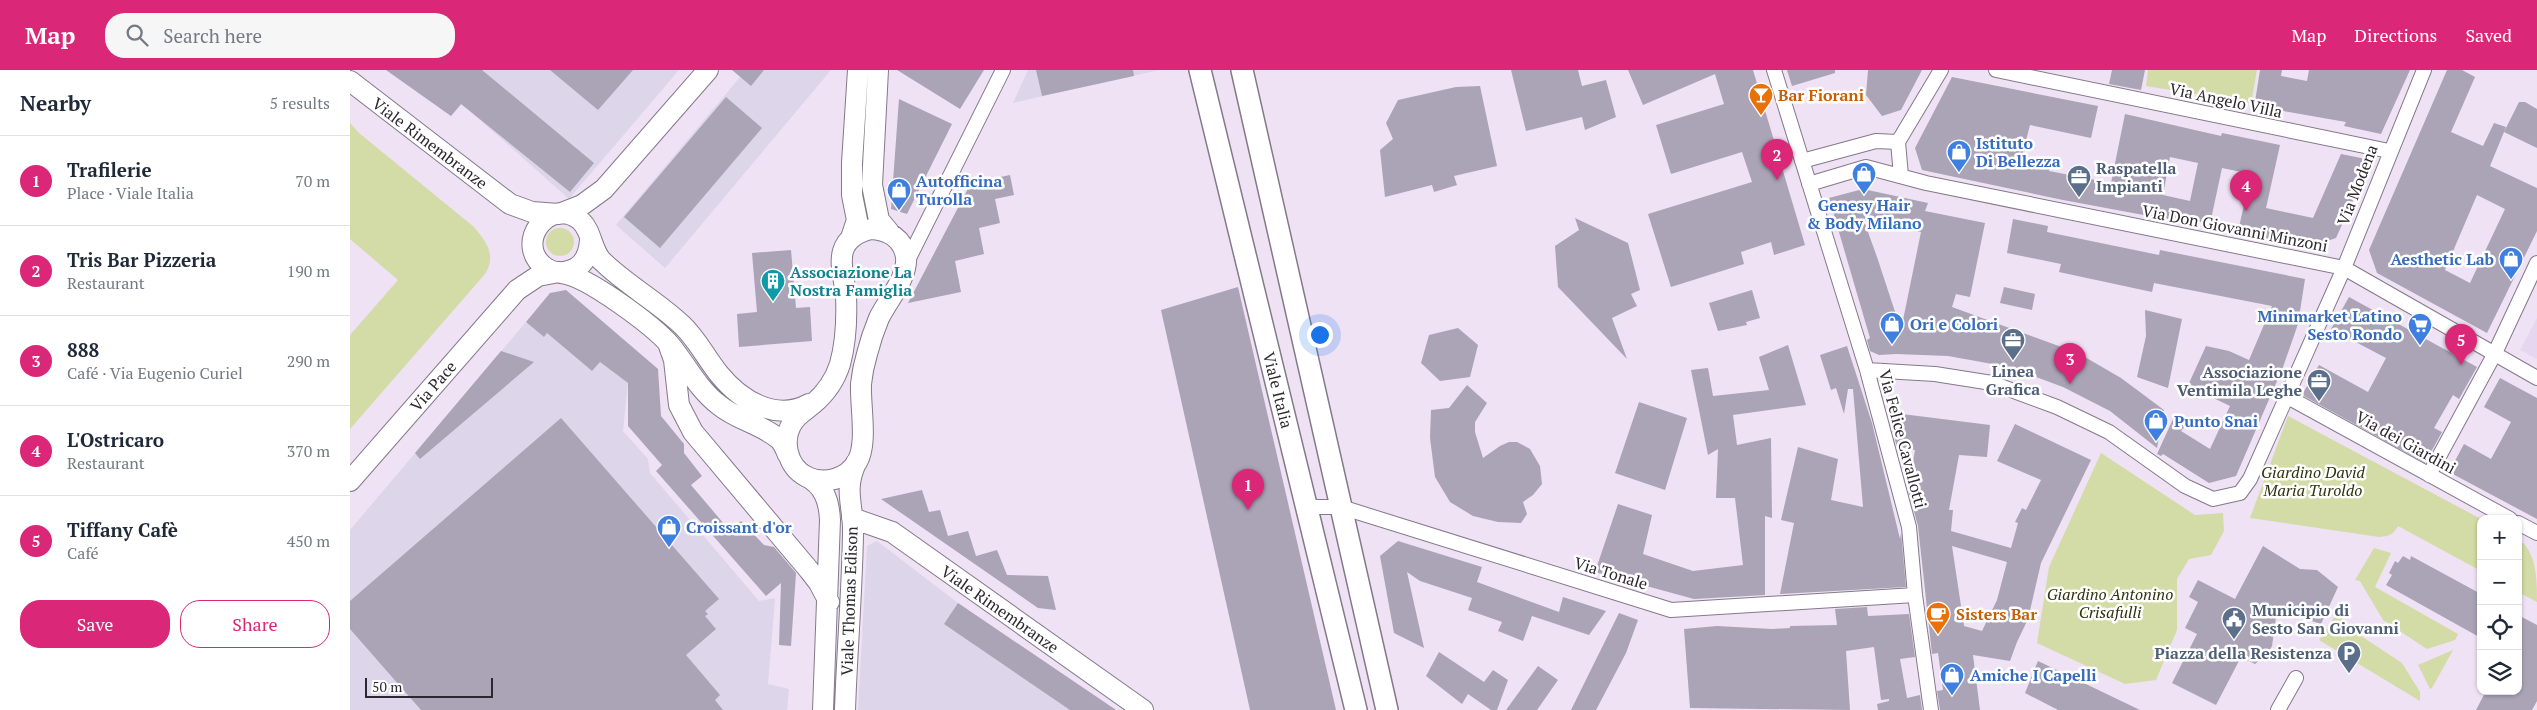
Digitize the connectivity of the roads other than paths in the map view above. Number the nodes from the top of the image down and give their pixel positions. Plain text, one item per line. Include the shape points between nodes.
1 (708, 70) edge
2 (858, 70) edge
3 (878, 70) edge
4 (1003, 70) edge
5 (1200, 70) edge
6 (1242, 70) edge
7 (1774, 70) edge
8 (1941, 70) edge
9 (1996, 70) edge
10 (2424, 70) edge
11 (350, 81) edge
12 (1898, 142) junction
13 (2389, 151) junction
14 (1802, 161) junction
15 (1901, 176) junction
16 (1810, 184) junction
17 (604, 188) junction
18 (510, 204) junction
19 (933, 209) junction
20 (559, 214) junction
21 (889, 232) junction
22 (851, 238) junction
23 (590, 239) junction
24 (532, 247) junction
25 (2537, 263) edge
26 (906, 265) junction
27 (2344, 268) junction
28 (560, 272) junction
29 (517, 290) junction
30 (668, 342) junction
31 (2494, 355) junction
32 (1867, 370) junction
33 (2537, 378) edge
34 (702, 389) junction
35 (2286, 396) junction
36 (820, 398) junction
37 (679, 405) junction
38 (788, 455) junction
39 (856, 463) junction
40 (2429, 475) junction
41 (806, 476) junction
42 (350, 481) edge
43 (1306, 507) junction
44 (1340, 507) junction
45 (2503, 515) edge
46 (852, 518) junction
47 (2522, 525) edge
48 (2537, 533) edge
49 (1915, 595) junction
50 (829, 602) junction
51 (2296, 678) dead end
52 (822, 710) edge
53 (844, 710) edge
54 (1143, 710) edge
55 (1356, 710) edge
56 (1387, 710) edge
57 (1931, 710) edge
58 (2278, 710) edge

1 - 17 street
2 - 22 street via 852,195 857,220
3 - 21 street via 872,185 879,220
4 - 19 street
5 - 43 main road, Viale Italia
6 - 44 main road
7 - 14 street, Via Felice Cavallotti
8 - 12 street
9 - 13 street, Via Angelo Villa
10 - 13 street, Via Modena
11 - 18 street, Viale Rimembranze
12 - 14 street via 1876,141
12 - 15 street
13 - 27 street, Via Modena
14 - 16 street, Via Felice Cavallotti
15 - 16 street, Via Don Giovanni Minzoni via 1866,167
15 - 27 street, Via Don Giovanni Minzoni
16 - 32 street, Via Felice Cavallotti
17 - 20 street via 582,205
17 - 23 street via 595,210
18 - 20 street, Viale Rimembranze via 532,212
18 - 24 street, Viale Rimembranze
19 - 21 street via 918,231 910,234
19 - 26 street
20 - 23 street via 579,220 586,227
20 - 24 street via 538,225
21 - 22 street via 871,229
21 - 26 street via 902,245
22 - 36 street via 842,257 846,313 843,352 836,377
23 - 28 street via 589,252 583,263 573,270
23 - 36 street via 601,260 684,326 718,373 750,401 766,408 791,411
24 - 28 street via 541,265
24 - 29 street, Via Pace
25 - 31 street
26 - 39 street, Viale Thomas Edison via 878,321 867,352 861,384 862,450
27 - 31 street, Via Don Giovanni Minzoni
27 - 35 street, Via Modena
28 - 29 street, Via Pace via 538,276
28 - 30 street via 589,282
29 - 42 street, Via Pace
30 - 34 street
30 - 37 street via 674,360
31 - 33 street, Via Don Giovanni Minzoni
31 - 40 street
32 - 35 street, Via Modena via 1935,374 1992,383 2057,407 2109,432 2186,486 2213,499 2240,493 2250,479
32 - 49 street, Via Felice Cavallotti via 1909,527
34 - 37 street
34 - 38 street via 729,414 778,439
35 - 40 street, Via dei Giardini
36 - 38 street via 790,427
37 - 50 street via 693,432 819,583
38 - 41 street, Viale Thomas Edison via 795,468
39 - 41 street via 847,474 834,480 820,481
39 - 46 street, Viale Thomas Edison via 849,484
40 - 45 street, Via dei Giardini
41 - 50 street, Viale Thomas Edison via 818,484 829,506
43 - 44 street, Via Tonale
43 - 55 main road, Viale Italia
44 - 49 street, Via Tonale via 1671,610
44 - 56 main road
46 - 53 street, Viale Thomas Edison
46 - 54 street, Viale Rimembranze via 892,532
47 - 48 street
49 - 57 street, Via Felice Cavallotti
50 - 52 street, Viale Thomas Edison
51 - 58 street

